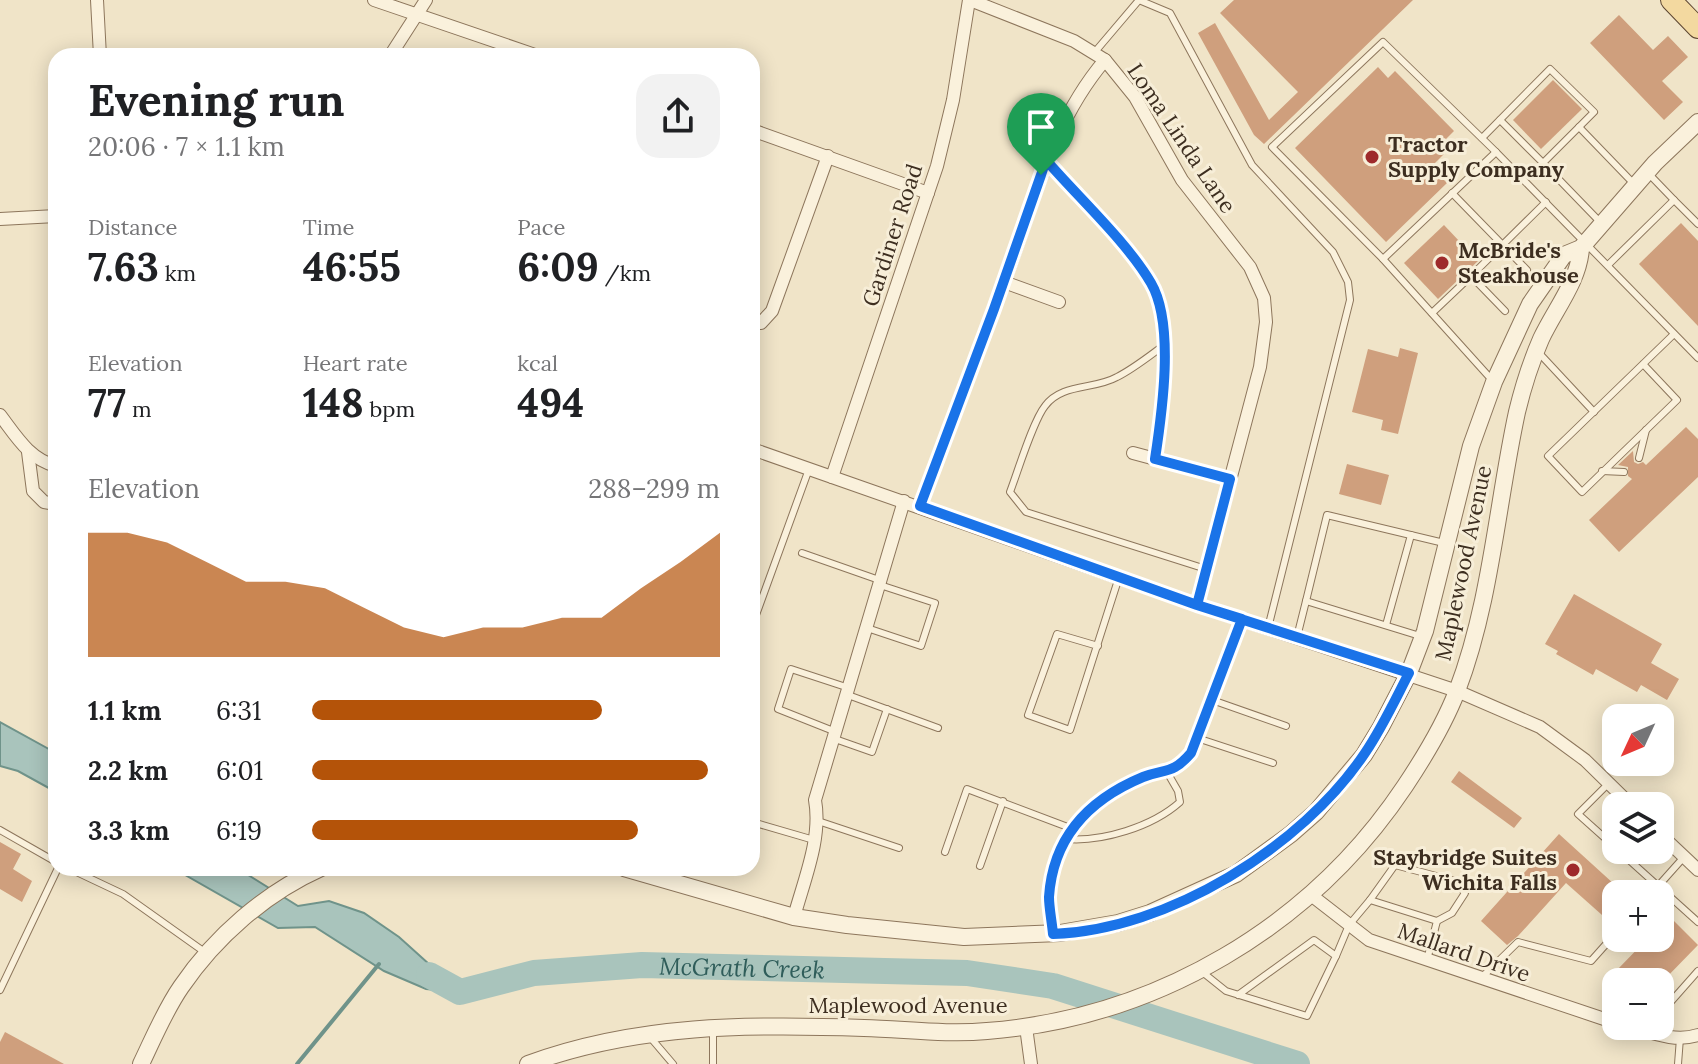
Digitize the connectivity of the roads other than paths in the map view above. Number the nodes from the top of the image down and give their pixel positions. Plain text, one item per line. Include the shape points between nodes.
1 (97, 0) edge
2 (374, 0) edge
3 (426, 0) edge
4 (969, 0) edge
5 (1671, 0) edge
6 (417, 14) junction
7 (1698, 28) edge
8 (100, 48) edge
9 (395, 48) edge
10 (504, 48) edge
11 (1099, 57) junction
12 (1500, 120) junction
13 (1698, 122) edge
14 (1579, 127) junction
15 (760, 133) edge
16 (1482, 138) junction
17 (1496, 152) junction
18 (828, 156) junction
19 (1046, 160) junction
20 (1543, 163) junction
21 (1647, 172) junction
22 (1635, 185) junction
23 (928, 193) junction
24 (1452, 193) junction
25 (1674, 200) junction
26 (1546, 202) junction
27 (48, 216) edge
28 (0, 219) edge
29 (1602, 224) junction
30 (1698, 224) edge
31 (1503, 245) junction
32 (1583, 245) junction
33 (1383, 259) junction
34 (1608, 265) junction
35 (1527, 270) dead end
36 (1471, 276) junction
37 (1004, 282) junction
38 (1059, 302) dead end
39 (1505, 311) dead end
40 (1432, 313) junction
41 (760, 323) edge
42 (1674, 334) junction
43 (1163, 346) junction
44 (1537, 351) junction
45 (1698, 358) edge
46 (1643, 364) junction
47 (1494, 382) junction
48 (1594, 412) junction
49 (0, 415) edge
50 (1646, 430) junction
51 (28, 452) junction
52 (760, 452) edge
53 (1133, 453) dead end
54 (1639, 458) dead end
55 (1155, 459) junction
56 (48, 463) edge
57 (809, 469) junction
58 (1602, 471) junction
59 (1624, 472) dead end
60 (832, 477) junction
61 (1230, 479) junction
62 (904, 501) junction
63 (48, 503) edge
64 (920, 506) junction
65 (1411, 535) junction
66 (1447, 544) junction
67 (802, 553) dead end
68 (1206, 569) junction
69 (1119, 577) junction
70 (881, 583) junction
71 (1306, 601) junction
72 (760, 604) edge
73 (1197, 605) junction
74 (1242, 619) junction
75 (1386, 625) junction
76 (867, 628) junction
77 (1268, 628) junction
78 (1297, 637) junction
79 (1423, 637) junction
80 (1098, 646) junction
81 (1409, 673) junction
82 (848, 691) junction
83 (1457, 691) junction
84 (1212, 700) junction
85 (887, 709) junction
86 (1286, 726) dead end
87 (938, 728) dead end
88 (835, 735) junction
89 (1197, 738) junction
90 (1273, 763) dead end
91 (1167, 772) junction
92 (1609, 783) junction
93 (1618, 792) edge
94 (1003, 801) junction
95 (818, 821) junction
96 (760, 824) edge
97 (0, 830) edge
98 (1070, 834) junction
99 (1602, 836) edge
100 (814, 840) junction
101 (1674, 847) edge
102 (899, 848) dead end
103 (945, 852) dead end
104 (1684, 857) junction
105 (48, 859) edge
106 (1634, 864) edge
107 (980, 866) dead end
108 (1698, 870) edge
109 (52, 876) edge
110 (85, 876) edge
111 (305, 876) edge
112 (652, 876) edge
113 (1651, 880) edge
114 (1663, 880) edge
115 (1311, 895) junction
116 (1370, 900) junction
117 (1674, 900) edge
118 (794, 917) junction
119 (1437, 921) junction
120 (1698, 922) edge
121 (1349, 925) junction
122 (1053, 934) junction
123 (1602, 949) edge
124 (206, 953) junction
125 (1336, 956) junction
126 (1427, 960) junction
127 (0, 970) edge
128 (1201, 971) junction
129 (1698, 971) edge
130 (7, 974) junction
131 (1481, 978) junction
132 (0, 990) edge
133 (1238, 995) junction
134 (1674, 998) edge
135 (1602, 1018) edge
136 (713, 1027) junction
137 (1026, 1027) junction
138 (648, 1034) junction
139 (1698, 1035) edge
140 (1674, 1036) edge
141 (1680, 1038) junction
142 (141, 1064) edge
143 (528, 1064) edge
144 (673, 1064) edge
145 (713, 1064) edge
146 (1031, 1064) edge
147 (1678, 1064) edge

1 - 8 street
2 - 6 street
3 - 6 street
4 - 11 street, Loma Linda Lane via 1074,41
4 - 23 street, Gardiner Road via 953,100
5 - 7 main road
6 - 9 street
6 - 10 street
11 - 19 street
11 - 61 street, Loma Linda Lane via 1135,97 1182,180 1250,267 1264,298 1260,367
11 - 77 lane via 1139,0 1170,13 1252,165 1333,252 1348,282 1350,300
12 - 14 lane via 1550,69 1594,112
12 - 16 lane
12 - 20 lane
13 - 21 street, Maplewood Avenue
14 - 20 lane
14 - 22 lane
15 - 18 street
16 - 17 lane
16 - 33 lane via 1383,42 1272,147
17 - 24 lane
17 - 26 lane
18 - 23 street
18 - 41 street via 772,311
19 - 37 street
19 - 43 lane via 1152,284 1163,317
20 - 29 lane
21 - 22 street, Maplewood Avenue
21 - 25 lane
22 - 29 street, Maplewood Avenue
23 - 60 street, Gardiner Road
24 - 31 lane
24 - 33 lane
25 - 30 lane
25 - 34 lane
26 - 31 lane
26 - 32 lane
27 - 28 street
29 - 32 street, Maplewood Avenue
31 - 35 lane
31 - 36 lane
32 - 34 lane
32 - 44 street, Maplewood Avenue via 1580,265
32 - 47 street, Maplewood Avenue via 1564,255 1530,304
33 - 40 lane
34 - 42 lane
36 - 39 lane
36 - 40 lane
37 - 38 street
37 - 64 street
40 - 47 lane
42 - 45 lane
42 - 46 lane
43 - 55 lane via 1163,406
43 - 68 lane via 1118,377 1066,390 1043,407 1010,492 1026,512
44 - 48 lane
44 - 83 street, Maplewood Avenue via 1518,409 1490,565
46 - 48 lane
46 - 50 lane via 1677,400
47 - 66 street, Maplewood Avenue via 1471,446
48 - 58 lane via 1548,456 1582,492
49 - 51 street
50 - 54 lane
50 - 58 lane
51 - 56 street
51 - 63 street via 33,491
52 - 57 street
53 - 55 street
55 - 61 street
57 - 60 street
57 - 72 lane
58 - 59 lane
60 - 62 street
61 - 68 street, Loma Linda Lane
62 - 64 street
62 - 70 street
64 - 69 street
65 - 66 lane
65 - 71 lane via 1327,515
65 - 75 lane
66 - 79 street, Maplewood Avenue
67 - 70 lane
68 - 73 street, Loma Linda Lane
69 - 73 street
69 - 80 lane
70 - 76 street
70 - 76 lane via 935,603 921,646
71 - 75 lane
71 - 78 lane
73 - 74 street
74 - 77 street
74 - 84 street
75 - 79 lane
76 - 82 street
77 - 78 street
78 - 81 street
79 - 81 street, Maplewood Avenue
80 - 80 lane via 1070,730 1028,715 1057,634
81 - 83 street
81 - 122 street, Maplewood Avenue via 1364,755 1291,834 1236,874 1150,913
82 - 85 lane
82 - 88 street
82 - 88 lane via 791,669 778,709
83 - 92 street via 1540,727
83 - 115 street, Maplewood Avenue via 1428,752 1389,811
84 - 86 lane
84 - 89 street
85 - 87 lane
85 - 88 lane via 872,752
88 - 95 street via 815,800
89 - 90 lane
89 - 91 street via 1191,753
91 - 98 street via 1146,776 1100,799
91 - 98 lane via 1180,802 1169,812 1089,841
92 - 93 street
92 - 99 lane via 1578,814
94 - 98 lane
94 - 103 lane via 967,789
94 - 107 lane
95 - 100 street
95 - 102 lane
96 - 100 lane
97 - 105 lane
98 - 122 street via 1049,898
100 - 118 street
101 - 104 street
104 - 108 street
104 - 114 lane
106 - 113 lane
109 - 130 lane
110 - 124 lane via 123,894
111 - 124 street via 282,887
112 - 118 street, Maplewood Avenue
115 - 121 street, Mallard Drive
115 - 128 street, Maplewood Avenue via 1251,942
116 - 119 lane
116 - 119 lane via 1395,865 1455,881 1465,893 1452,913
116 - 121 lane
117 - 120 lane
118 - 122 street, Maplewood Avenue via 964,937
119 - 126 lane
121 - 125 lane
121 - 126 street, Mallard Drive via 1369,940
123 - 131 lane via 1591,961 1518,942
124 - 142 street via 179,990
125 - 133 lane via 1314,940
125 - 133 lane via 1307,1016
126 - 131 street, Mallard Drive
127 - 130 lane
128 - 133 lane
128 - 137 street, Maplewood Avenue via 1140,997
129 - 134 lane
130 - 132 lane
131 - 135 street, Mallard Drive
136 - 137 street, Maplewood Avenue via 984,1032
136 - 138 street, Maplewood Avenue
136 - 145 lane
137 - 146 street
138 - 143 street, Maplewood Avenue
138 - 144 lane
139 - 141 street
140 - 141 street
141 - 147 lane

